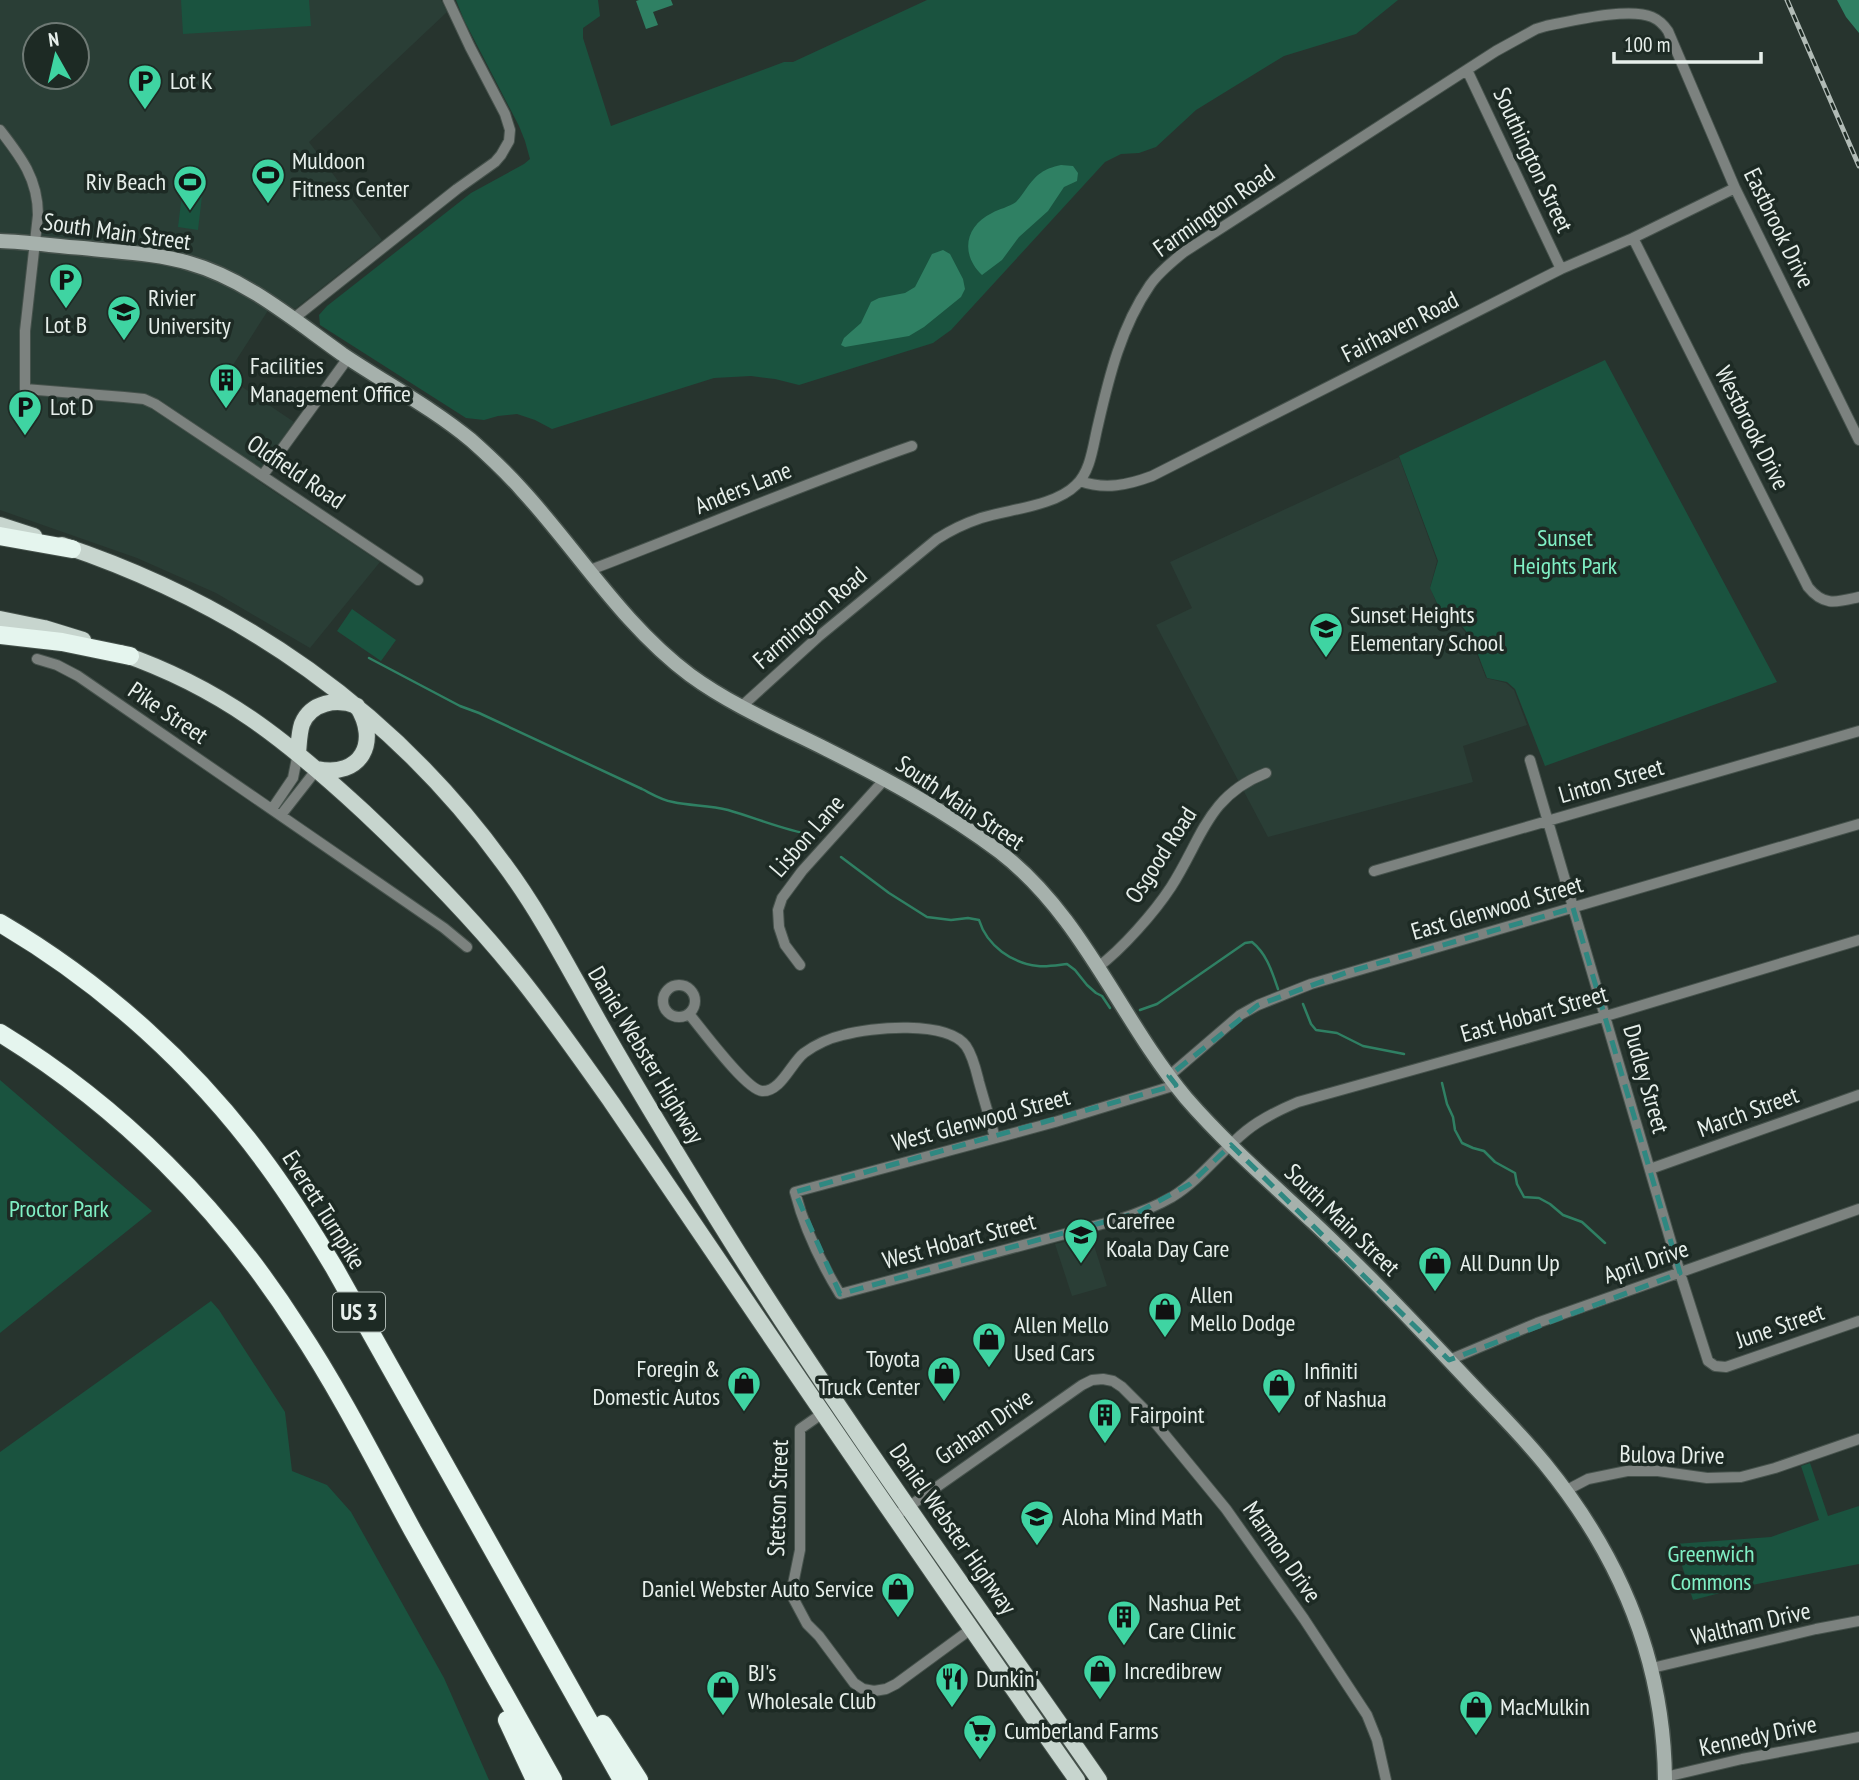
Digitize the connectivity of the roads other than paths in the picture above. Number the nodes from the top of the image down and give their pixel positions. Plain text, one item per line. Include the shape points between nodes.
1 (448, 0) edge
2 (1668, 31) joint
3 (1467, 70) junction
4 (0, 130) edge
5 (1735, 188) junction
6 (1633, 238) junction
7 (0, 241) edge
8 (34, 243) junction
9 (1561, 269) junction
10 (293, 319) junction
11 (348, 358) junction
12 (1859, 440) edge
13 (912, 446) dead end
14 (263, 475) junction
15 (1080, 481) junction
16 (0, 525) edge
17 (0, 536) edge
18 (72, 549) junction
19 (590, 570) junction
20 (418, 580) dead end
21 (1859, 597) edge
22 (0, 619) edge
23 (0, 635) edge
24 (130, 656) junction
25 (37, 659) dead end
26 (357, 706) junction
27 (742, 706) junction
28 (1859, 731) edge
29 (298, 753) junction
30 (1530, 760) dead end
31 (317, 769) junction
32 (1266, 773) dead end
33 (885, 779) junction
34 (277, 812) junction
35 (1549, 821) junction
36 (1859, 824) edge
37 (1374, 871) dead end
38 (1573, 908) junction
39 (0, 923) edge
40 (1859, 940) edge
41 (467, 947) dead end
42 (800, 965) dead end
43 (1098, 967) junction
44 (689, 1014) dead end
45 (1606, 1016) junction
46 (3, 1035) edge
47 (1173, 1081) junction
48 (1859, 1095) edge
49 (995, 1138) junction
50 (1230, 1145) junction
51 (1650, 1169) junction
52 (1859, 1209) edge
53 (1680, 1273) junction
54 (840, 1294) joint
55 (1859, 1321) edge
56 (1449, 1360) junction
57 (1715, 1366) joint
58 (1103, 1379) joint
59 (823, 1413) junction
60 (1859, 1439) edge
61 (1565, 1491) junction
62 (908, 1507) junction
63 (894, 1517) junction
64 (492, 1549) junction
65 (1859, 1621) edge
66 (971, 1629) junction
67 (1652, 1668) junction
68 (496, 1680) junction
69 (1859, 1737) edge
70 (1665, 1779) edge
71 (535, 1780) edge
72 (553, 1780) edge
73 (622, 1780) edge
74 (639, 1780) edge
75 (1077, 1780) edge
76 (1099, 1780) edge
77 (1386, 1780) edge

1 - 10 street via 505,114 509,141 495,162
2 - 3 street, Farmington Road via 1663,23 1636,13 1557,24 1536,29
2 - 5 street, Eastbrook Drive
3 - 9 street, Southington Street
3 - 15 street, Farmington Road via 1167,266 1151,283 1124,334
4 - 8 street via 33,182 38,207
5 - 6 street, Fairhaven Road
5 - 12 street, Eastbrook Drive
6 - 9 street, Fairhaven Road
6 - 21 street, Westbrook Drive via 1808,587 1829,601
7 - 8 street, South Main Street
8 - 10 street, South Main Street via 192,264 228,278
8 - 14 street, Oldfield Road via 25,389 144,399
9 - 15 street, Fairhaven Road via 1152,477 1114,486
10 - 11 street, South Main Street
11 - 14 street
11 - 19 street, South Main Street via 471,441 509,475
13 - 19 street, Anders Lane
14 - 20 street, Oldfield Road
15 - 27 street, Farmington Road via 1060,496 950,530 818,637
16 - 18 main road, Daniel Webster Highway
17 - 18 highway
18 - 26 main road, Daniel Webster Highway via 155,582 234,621
19 - 27 street, South Main Street via 670,659
22 - 24 main road, Daniel Webster Highway via 63,633
23 - 24 highway
24 - 29 main road, Daniel Webster Highway via 221,698
25 - 34 street, Pike Street via 78,676
26 - 29 main road via 333,702 313,709 303,723
26 - 31 main road via 367,733 360,757 344,769
26 - 62 main road, Daniel Webster Highway via 434,779 507,868 741,1256
27 - 33 street, South Main Street
28 - 35 street, Linton Street
29 - 31 main road, Daniel Webster Highway
29 - 34 street via 293,779
30 - 35 street, Dudley Street
31 - 34 street
31 - 59 main road, Daniel Webster Highway via 446,892 539,1002
32 - 43 street, Osgood Road via 1243,784 1214,811 1164,898
33 - 42 street, Lisbon Lane via 782,898 779,927
33 - 43 street, South Main Street via 961,824 1012,862 1058,910
34 - 41 street, Pike Street
35 - 37 street, Linton Street
35 - 38 street, Dudley Street
36 - 38 street, East Glenwood Street
38 - 45 street, Dudley Street
38 - 47 street, East Glenwood Street via 1348,972 1258,1004 1233,1020
39 - 64 highway, Everett Turnpike / US 3 via 46,951 132,1017 246,1136 335,1269
40 - 45 street, East Hobart Street
43 - 47 street, South Main Street
44 - 49 street via 745,1082 764,1091 775,1086 808,1050 841,1035 918,1028 952,1035 967,1048 973,1062
45 - 50 street, East Hobart Street via 1298,1102 1259,1121
45 - 51 street, Dudley Street
46 - 68 highway, US 3 via 69,1079 144,1142 200,1199 256,1267 325,1371
47 - 49 street, West Glenwood Street
47 - 50 street, South Main Street
48 - 51 street, March Street
49 - 54 street, West Glenwood Street via 795,1192 803,1220
50 - 54 street, West Hobart Street via 1173,1196 1137,1213
50 - 56 street, South Main Street via 1350,1257
51 - 53 street, Dudley Street
52 - 53 street, April Drive
53 - 56 street, April Drive via 1537,1323
53 - 57 street, Dudley Street via 1708,1361
55 - 57 street, June Street via 1726,1367
56 - 61 street, South Main Street via 1546,1464
58 - 62 street, Graham Drive via 1072,1391
58 - 77 street, Marmon Drive via 1122,1387 1197,1472 1304,1619 1367,1716
59 - 63 main road, Daniel Webster Highway
59 - 66 street, Stetson Street via 800,1429 800,1550 792,1594 807,1624 853,1683 874,1691 896,1684
60 - 61 street, Bulova Drive via 1741,1477 1627,1471 1588,1479
61 - 67 street, South Main Street via 1620,1579
62 - 63 street, Graham Drive
62 - 76 main road, Daniel Webster Highway
63 - 66 main road, Daniel Webster Highway
64 - 73 highway, Everett Turnpike / US 3
64 - 74 highway
65 - 67 street, Waltham Drive
66 - 75 main road, Daniel Webster Highway
67 - 70 street, South Main Street
68 - 71 highway via 499,1702
68 - 72 highway, US 3
69 - 70 street, Kennedy Drive

